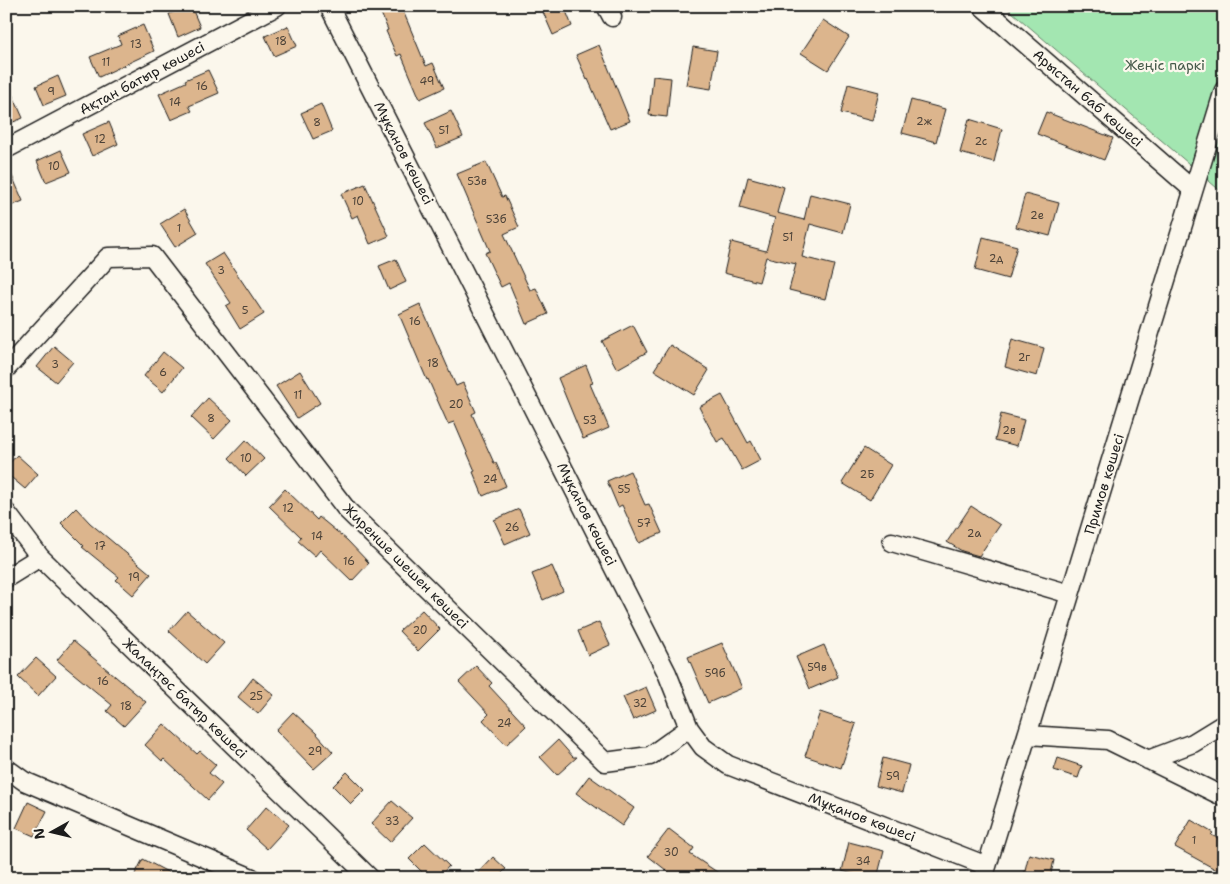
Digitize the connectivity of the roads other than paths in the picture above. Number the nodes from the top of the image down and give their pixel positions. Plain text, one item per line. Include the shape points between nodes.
1 (277, 6) edge
2 (330, 6) edge
3 (982, 6) edge
4 (1224, 90) edge
5 (6, 150) edge
6 (1193, 190) junction
7 (6, 369) edge
8 (6, 512) edge
9 (892, 542) dead end
10 (40, 557) junction
11 (6, 578) edge
12 (1070, 594) junction
13 (1224, 724) edge
14 (688, 728) junction
15 (1027, 735) junction
16 (1148, 760) junction
17 (6, 768) edge
18 (1224, 797) edge
19 (985, 872) edge
20 (252, 878) edge
21 (370, 878) edge

1 - 5 street, Ақтан батыр көшесі
2 - 14 street, Мұқанов көшесі via 667,673
3 - 6 street, Арыстан баб көшесі
4 - 6 street, Примов көшесі
6 - 12 street, Примов көшесі
7 - 14 street, Жиренше шешен көшесі via 108,257 152,256 348,510 605,762 650,756
8 - 10 street, Жалаңтөс батыр көшесі
9 - 12 street
10 - 11 street
10 - 21 street, Жалаңтөс батыр көшесі
12 - 15 street, Примов көшесі
13 - 16 street via 1193,743
14 - 19 street, Мұқанов көшесі via 703,747 728,765
15 - 16 street via 1108,740
15 - 19 street, Примов көшесі
16 - 18 street
17 - 20 street via 24,781

